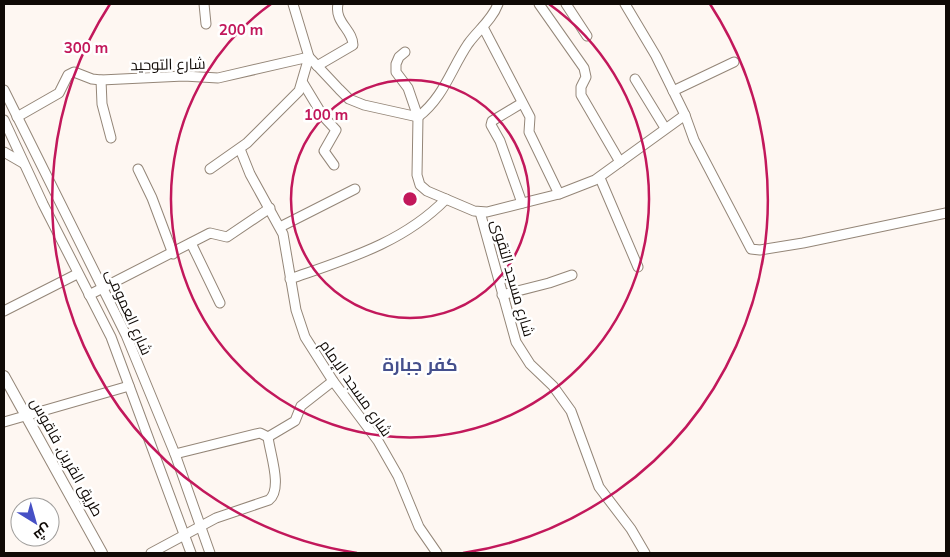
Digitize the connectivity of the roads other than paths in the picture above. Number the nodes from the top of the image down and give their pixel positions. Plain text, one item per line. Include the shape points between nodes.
1 (204, 4) edge
2 (293, 4) edge
3 (338, 4) edge
4 (498, 4) edge
5 (539, 4) edge
6 (578, 4) edge
7 (625, 4) edge
8 (568, 7) edge
9 (206, 24) dead end
10 (483, 27) junction
11 (587, 36) dead end
12 (405, 52) dead end
13 (309, 57) junction
14 (734, 62) dead end
15 (317, 66) junction
16 (635, 79) dead end
17 (101, 80) junction
18 (303, 83) junction
19 (4, 90) edge
20 (673, 92) junction
21 (522, 103) junction
22 (684, 115) junction
23 (17, 117) junction
24 (418, 117) junction
25 (4, 120) edge
26 (665, 128) junction
27 (111, 138) dead end
28 (240, 149) junction
29 (4, 152) edge
30 (620, 162) junction
31 (23, 163) junction
32 (334, 165) dead end
33 (138, 169) dead end
34 (210, 169) dead end
35 (600, 178) junction
36 (355, 189) dead end
37 (559, 194) junction
38 (446, 199) junction
39 (522, 203) junction
40 (270, 208) junction
41 (480, 212) junction
42 (946, 213) edge
43 (280, 226) junction
44 (191, 244) junction
45 (172, 254) junction
46 (638, 267) dead end
47 (78, 274) junction
48 (572, 275) dead end
49 (290, 279) junction
50 (104, 288) junction
51 (89, 295) junction
52 (502, 295) junction
53 (220, 303) dead end
54 (4, 311) edge
55 (4, 376) edge
56 (332, 380) junction
57 (129, 386) junction
58 (26, 415) junction
59 (4, 422) edge
60 (268, 437) junction
61 (175, 454) junction
62 (199, 527) junction
63 (185, 535) junction
64 (102, 553) edge
65 (151, 553) edge
66 (191, 553) edge
67 (210, 553) edge
68 (437, 553) edge
69 (645, 553) edge

1 - 9 street
2 - 13 street
3 - 15 street via 339,19 353,45
4 - 10 street
5 - 30 street via 584,68 586,77 581,95
6 - 8 street
7 - 20 street
8 - 11 street
10 - 21 street
10 - 24 street via 468,44 439,97
12 - 24 street via 399,57 396,72 408,88
13 - 15 street
13 - 17 street, شارع التوحيد via 218,78 184,76
13 - 18 street
14 - 20 street
15 - 24 street via 338,89 356,102
16 - 26 street
17 - 23 street, شارع التوحيد via 72,72 59,93
17 - 27 street via 102,104
18 - 28 street via 294,97
18 - 32 street via 336,130 324,151
19 - 23 street, شارع العمومى
20 - 22 street
21 - 37 street via 531,120 529,132
21 - 39 street via 492,121 491,125
22 - 26 street
22 - 42 street via 751,250 803,243
23 - 50 street, شارع العمومى
24 - 38 street via 418,180 427,191
25 - 31 street
26 - 30 street
28 - 34 street
28 - 40 street, شارع مسجد الإمام
29 - 31 street
30 - 35 street
31 - 47 street
33 - 45 street
35 - 37 street
35 - 46 street
36 - 43 street
37 - 39 street
38 - 41 street
38 - 49 street via 417,225 386,244
39 - 41 street
40 - 43 street, شارع مسجد الإمام
40 - 44 street via 227,237 210,233
41 - 52 street, شارع مسجد التقوى
43 - 49 street, شارع مسجد الإمام
44 - 45 street
44 - 53 street
45 - 50 street
47 - 51 street
47 - 54 street
48 - 52 street
49 - 56 street, شارع مسجد الإمام via 304,337
50 - 51 street
50 - 61 street, شارع العمومى
51 - 57 street via 111,337
52 - 69 street, شارع مسجد التقوى via 512,333 520,349 571,411 599,487
55 - 58 street, طريق القرين, فاقوس
56 - 60 street via 301,406 295,421
56 - 68 street, شارع مسجد الإمام via 383,450 420,527
57 - 58 street
57 - 63 street
58 - 59 street
58 - 64 street, طريق القرين, فاقوس
60 - 61 street via 260,433
60 - 62 street via 277,486 274,497
61 - 62 street, شارع العمومى
62 - 63 street
62 - 67 street, شارع العمومى
63 - 65 street
63 - 66 street

